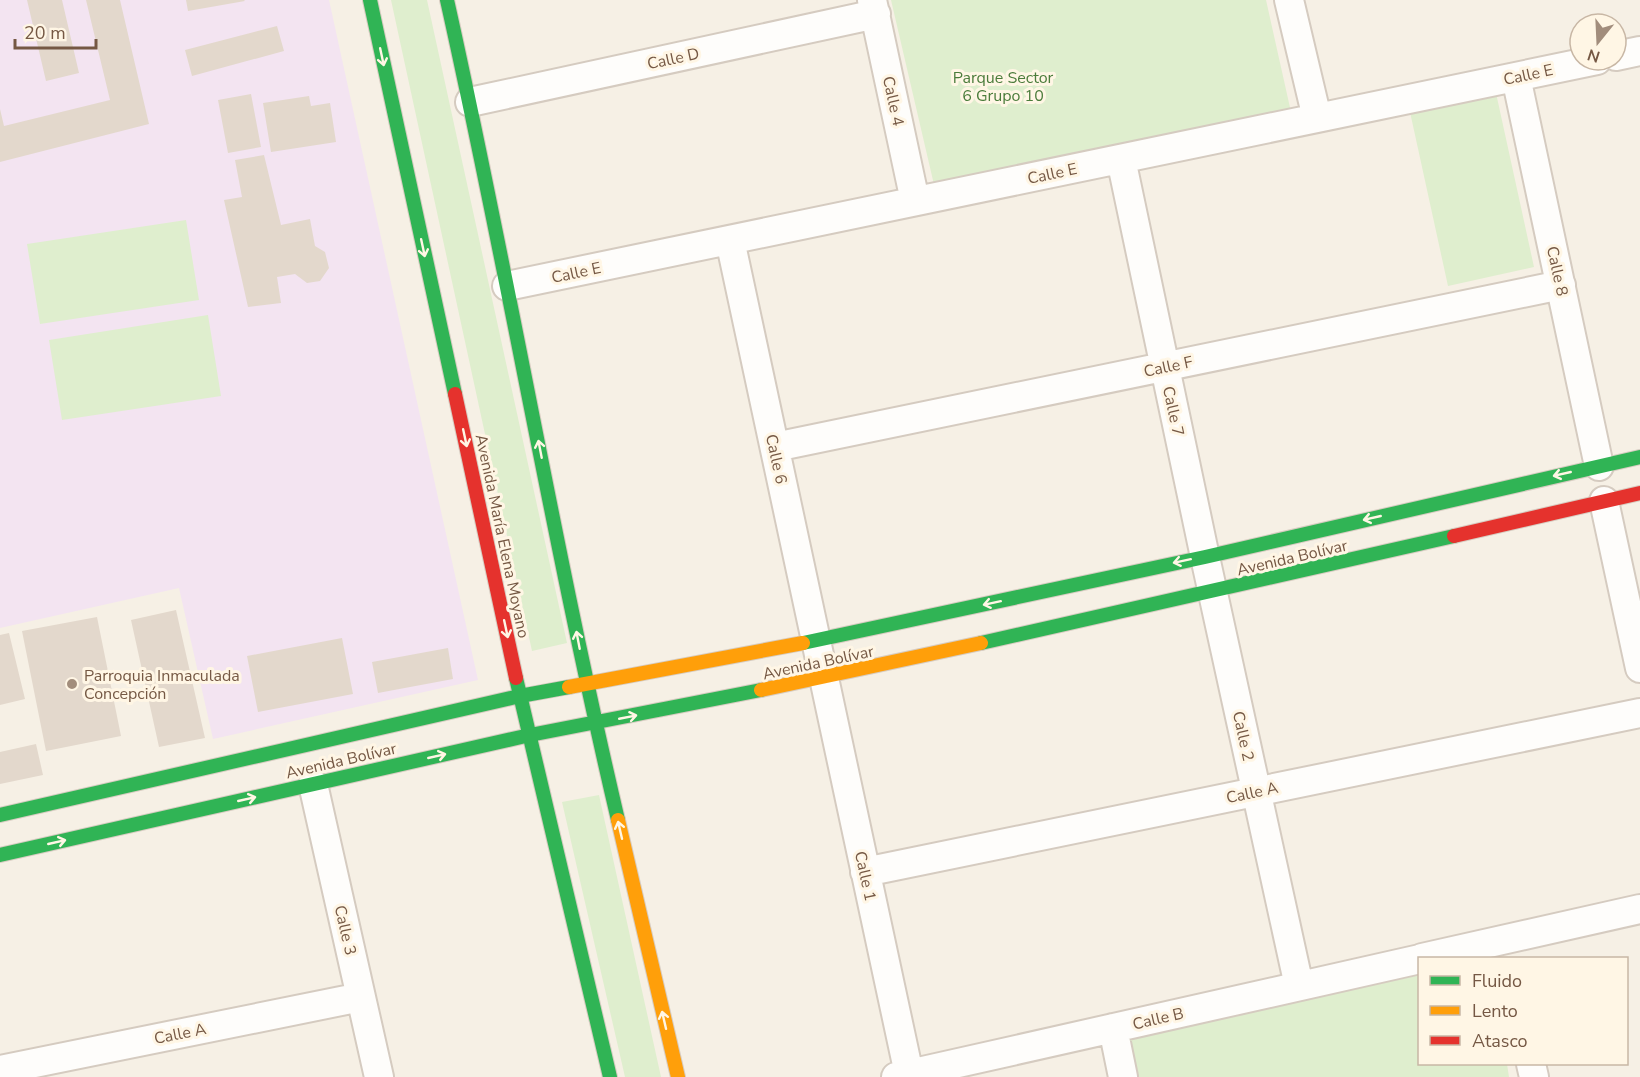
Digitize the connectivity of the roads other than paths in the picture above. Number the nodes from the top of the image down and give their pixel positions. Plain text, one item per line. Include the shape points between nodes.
1 (370, 0) edge
2 (447, 0) edge
3 (1290, 0) edge
4 (874, 7) edge
5 (1568, 66) edge
6 (1516, 77) junction
7 (470, 102) junction
8 (1317, 118) junction
9 (1121, 159) junction
10 (915, 201) junction
11 (730, 240) junction
12 (1561, 285) junction
13 (507, 286) junction
14 (1165, 367) junction
15 (775, 447) junction
16 (1640, 457) edge
17 (1599, 466) junction
18 (1640, 493) edge
19 (1604, 501) junction
20 (1204, 556) junction
21 (1212, 592) junction
22 (816, 641) junction
23 (1640, 668) edge
24 (824, 678) junction
25 (586, 684) junction
26 (520, 696) junction
27 (1640, 713) edge
28 (596, 723) junction
29 (530, 735) junction
30 (313, 784) junction
31 (1256, 791) junction
32 (0, 815) edge
33 (0, 855) edge
34 (865, 872) junction
35 (1640, 909) edge
36 (1507, 949) edge
37 (1438, 957) edge
38 (1418, 960) edge
39 (1299, 986) junction
40 (361, 997) junction
41 (1113, 1028) junction
42 (0, 1070) edge
43 (902, 1076) edge
44 (379, 1077) edge
45 (610, 1077) edge
46 (678, 1077) edge
47 (1123, 1077) edge

1 -> 26 street, Avenida María Elena Moyano
2 - 7 street
3 - 8 street
4 - 7 street, Calle D
4 - 10 street, Calle 4
5 - 6 street, Calle E
6 - 8 street, Calle E
6 - 12 street, Calle 8
7 - 13 street
8 - 9 street, Calle E
9 - 10 street, Calle E
9 - 14 street, Calle 7
10 - 11 street, Calle E
11 - 13 street, Calle E
11 - 15 street, Calle 6
12 - 14 street, Calle F
12 - 17 street, Calle 8
25 -> 13 street
14 - 15 street, Calle F
14 - 20 street, Calle 7
15 - 22 street, Calle 6
16 - 17 street, Avenida Bolívar
17 -> 20 street, Avenida Bolívar
18 - 19 street, Avenida Bolívar
19 - 21 street, Avenida Bolívar
19 - 23 street
20 - 21 street, Calle 7
20 -> 22 street, Avenida Bolívar
21 - 24 street, Avenida Bolívar
21 - 31 street, Calle 2
22 - 24 street, Calle 6
22 - 25 street, Avenida Bolívar
28 -> 24 street, Avenida Bolívar
24 - 34 street, Calle 1
25 - 26 street, Avenida Bolívar
25 - 28 street
26 - 29 street, Avenida María Elena Moyano
26 - 32 street, Avenida Bolívar
27 - 31 street, Calle A
28 - 29 street, Avenida Bolívar
46 -> 28 street
30 -> 29 street, Avenida Bolívar
29 - 45 street, Avenida María Elena Moyano
33 -> 30 street, Avenida Bolívar
30 - 40 street, Calle 3
31 - 34 street, Calle A
31 - 39 street, Calle 2
34 - 43 street, Calle 1
35 - 36 street, Calle B
36 - 37 street, Calle B
38 - 39 street, Calle B
39 - 41 street, Calle B
40 - 42 street, Calle A
40 - 44 street, Calle 3
41 - 43 street, Calle B
41 - 47 street

